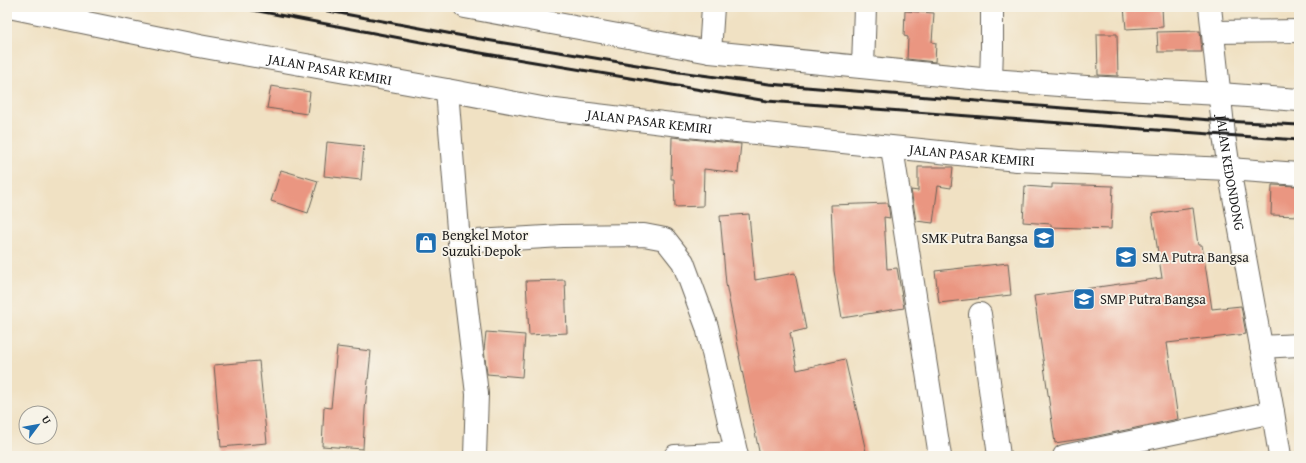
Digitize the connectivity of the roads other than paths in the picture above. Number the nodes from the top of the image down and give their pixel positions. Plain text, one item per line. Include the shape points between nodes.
1 (9, 7) edge
2 (466, 7) edge
3 (713, 7) edge
4 (865, 7) edge
5 (992, 7) edge
6 (1210, 7) edge
7 (499, 10) edge
8 (1299, 31) edge
9 (1213, 32) junction
10 (710, 52) junction
11 (862, 67) junction
12 (991, 80) junction
13 (447, 90) junction
14 (1220, 94) junction
15 (1299, 100) edge
16 (892, 148) junction
17 (1229, 169) junction
18 (1299, 174) edge
19 (459, 242) junction
20 (980, 314) dead end
21 (1299, 345) edge
22 (1261, 346) junction
23 (1273, 412) junction
24 (736, 454) edge
25 (475, 456) edge
26 (675, 456) edge
27 (940, 456) edge
28 (999, 456) edge
29 (1064, 456) edge
30 (1280, 456) edge

1 - 13 street, JALAN PASAR KEMIRI via 199,46
2 - 7 street
3 - 10 street
4 - 11 street
5 - 12 street
6 - 9 street, JALAN KEDONDONG
7 - 10 street
8 - 9 street
9 - 14 street, JALAN KEDONDONG
10 - 11 street
11 - 12 street
12 - 14 street
13 - 16 street, JALAN PASAR KEMIRI via 547,109
13 - 19 street
14 - 15 street
14 - 17 street, JALAN KEDONDONG
16 - 17 street, JALAN PASAR KEMIRI via 1017,160
16 - 27 street
17 - 18 street, JALAN PASAR KEMIRI
17 - 22 street, JALAN KEDONDONG
19 - 24 street via 562,236 644,235 665,239 683,262 707,328
19 - 25 street via 477,394
20 - 28 street
21 - 22 street
22 - 23 street, JALAN KEDONDONG
23 - 29 street
23 - 30 street, JALAN KEDONDONG
24 - 26 street

